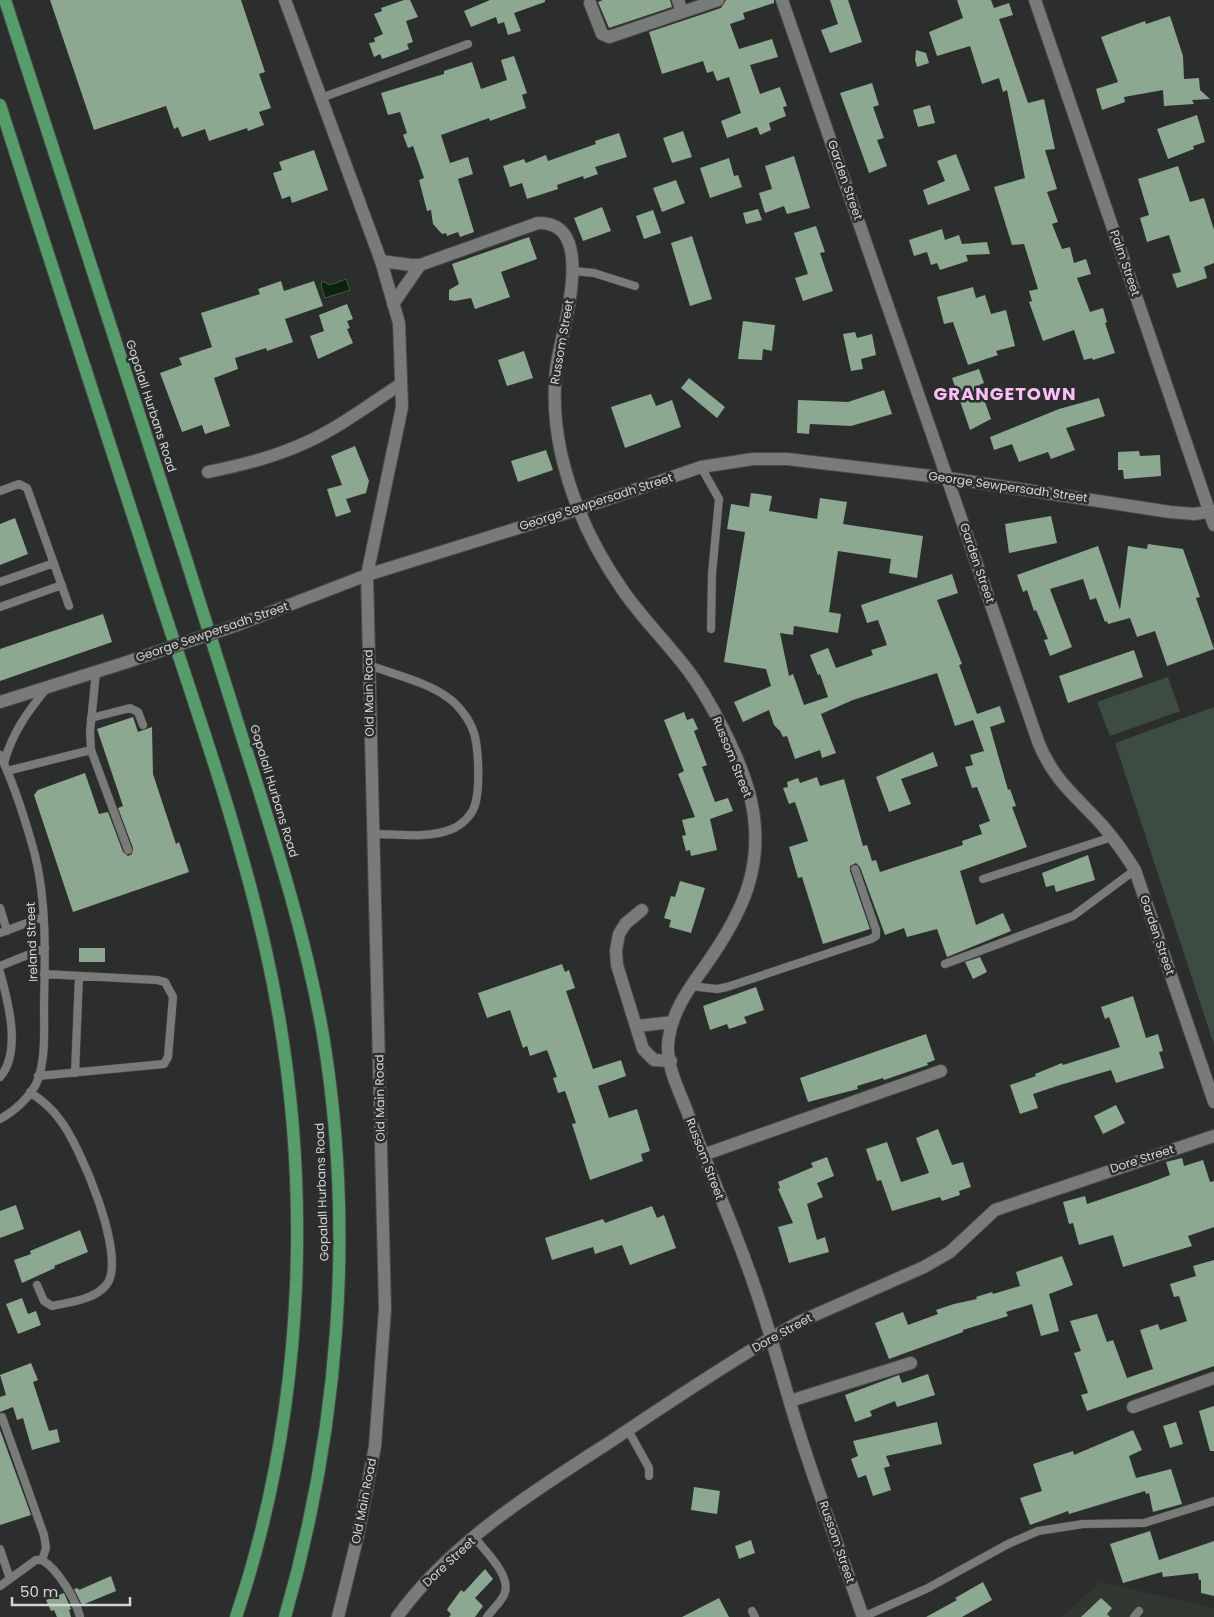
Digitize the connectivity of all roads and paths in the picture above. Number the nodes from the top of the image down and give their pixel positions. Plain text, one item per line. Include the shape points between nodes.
1 (5, 0) edge
2 (284, 0) edge
3 (718, 0) edge
4 (782, 0) edge
5 (1035, 0) edge
6 (590, 3) dead end
7 (680, 6) edge
8 (468, 44) dead end
9 (321, 98) junction
10 (0, 105) edge
11 (381, 261) junction
12 (420, 265) junction
13 (574, 271) junction
14 (635, 286) dead end
15 (393, 304) junction
16 (401, 384) junction
17 (701, 467) junction
18 (208, 472) dead end
19 (948, 478) junction
20 (0, 491) edge
21 (579, 509) junction
22 (1212, 512) edge
23 (1214, 525) edge
24 (54, 563) junction
25 (367, 574) junction
26 (0, 582) edge
27 (62, 586) junction
28 (69, 606) dead end
29 (0, 607) edge
30 (711, 629) dead end
31 (369, 665) junction
32 (96, 672) junction
33 (48, 686) junction
34 (0, 702) edge
35 (91, 718) junction
36 (143, 724) dead end
37 (91, 750) junction
38 (2, 759) edge
39 (7, 771) junction
40 (372, 834) junction
41 (1112, 837) junction
42 (128, 850) dead end
43 (855, 869) dead end
44 (1135, 870) junction
45 (983, 879) dead end
46 (0, 908) edge
47 (642, 910) dead end
48 (43, 917) junction
49 (4, 932) edge
50 (45, 948) junction
51 (944, 964) dead end
52 (0, 966) edge
53 (0, 972) edge
54 (44, 974) junction
55 (79, 976) junction
56 (691, 986) junction
57 (673, 1022) junction
58 (637, 1026) junction
59 (671, 1061) junction
60 (941, 1071) dead end
61 (75, 1073) junction
62 (38, 1076) junction
63 (0, 1077) edge
64 (30, 1092) junction
65 (1214, 1102) edge
66 (0, 1118) edge
67 (1214, 1136) edge
68 (702, 1155) junction
69 (38, 1285) dead end
70 (772, 1337) junction
71 (911, 1363) dead end
72 (1214, 1378) edge
73 (790, 1401) junction
74 (1133, 1407) dead end
75 (2, 1416) dead end
76 (628, 1430) junction
77 (649, 1476) dead end
78 (1214, 1502) edge
79 (475, 1538) junction
80 (0, 1549) edge
81 (39, 1560) junction
82 (10, 1579) junction
83 (0, 1586) edge
84 (80, 1617) edge
85 (236, 1617) edge
86 (285, 1617) edge
87 (338, 1617) edge
88 (397, 1617) edge
89 (487, 1617) edge
90 (863, 1617) edge

1 - 86 main road, Gopalall Hurbans Road via 290,888 323,1038 336,1155 338,1318 319,1478
2 - 9 street
3 - 7 street
4 - 19 street, Garden Street
5 - 22 street, Palm Street
6 - 7 street via 606,37
8 - 9 lane
9 - 11 street
10 - 85 main road, Gopalall Hurbans Road via 211,757 255,902 278,1012 296,1173 296,1304 272,1480
11 - 12 street, Russom Street
11 - 15 street
12 - 13 street, Russom Street via 546,222 563,234 570,246
12 - 15 street
13 - 14 lane via 594,273
13 - 21 street, Russom Street via 556,366 554,407 562,458
15 - 16 street via 399,323
16 - 18 street via 307,442 247,464
16 - 25 street via 402,407
17 - 19 street, George Sewpersadh Street via 753,459 787,459
17 - 21 street, George Sewpersadh Street
17 - 30 lane via 719,500
19 - 22 street, George Sewpersadh Street via 1170,512
19 - 41 street, Garden Street via 1049,766
20 - 24 lane via 20,484 27,488
21 - 25 street, George Sewpersadh Street
21 - 56 street, Russom Street via 623,592 705,694 748,790 756,854 751,880 723,940
22 - 23 street, Palm Street
24 - 26 lane
24 - 27 lane
25 - 31 street, Old Main Road
25 - 32 street, George Sewpersadh Street, bridge via 240,624
27 - 28 lane
27 - 29 lane
31 - 40 street, Old Main Road
31 - 40 lane via 447,697 467,720 474,732 477,748 475,805 461,824 436,834
32 - 33 street, George Sewpersadh Street
32 - 35 lane
33 - 34 street, George Sewpersadh Street
33 - 38 lane via 27,712
35 - 36 lane via 130,708 138,712
35 - 37 lane
37 - 39 lane
37 - 42 lane
38 - 39 lane, Ireland Street
39 - 48 lane, Ireland Street via 35,856
40 - 87 street, Old Main Road via 385,1309 376,1446
41 - 44 street, Garden Street
41 - 45 lane
43 - 56 lane via 876,936 728,987
44 - 51 lane via 1073,916
44 - 65 street, Garden Street
46 - 49 lane
47 - 58 street via 626,923 619,934 616,950 617,965
48 - 49 lane
48 - 50 lane, Ireland Street
50 - 52 lane
50 - 54 lane, Ireland Street
53 - 63 lane via 10,1007 12,1046 8,1067
54 - 55 lane
54 - 62 lane, Ireland Street via 44,1026
55 - 61 lane
55 - 61 lane via 157,980 165,982 173,997 168,1057 164,1064
56 - 57 street, Russom Street
57 - 58 street
57 - 59 street, Russom Street via 668,1049
58 - 59 street via 645,1052 654,1060
59 - 68 street, Russom Street
60 - 68 street
61 - 62 lane
62 - 64 lane, Ireland Street
64 - 66 lane, Ireland Street via 17,1108
64 - 69 lane via 48,1106 74,1141 94,1185 113,1268 99,1292 52,1306 44,1301
67 - 70 street, Dore Street via 995,1210 950,1252 924,1267
68 - 70 street, Russom Street via 747,1265
70 - 73 street, Russom Street
70 - 76 street, Dore Street
71 - 73 street
72 - 74 street
73 - 90 street, Russom Street
75 - 81 lane via 44,1535 46,1548
76 - 77 lane via 649,1468
76 - 79 street, Dore Street via 544,1485
78 - 90 lane via 1144,1523 1083,1524 1038,1531 928,1588
79 - 88 street, Dore Street via 431,1576
79 - 89 lane via 503,1576 505,1585 504,1594
80 - 82 lane
81 - 82 lane
81 - 84 lane via 72,1595
82 - 83 lane

